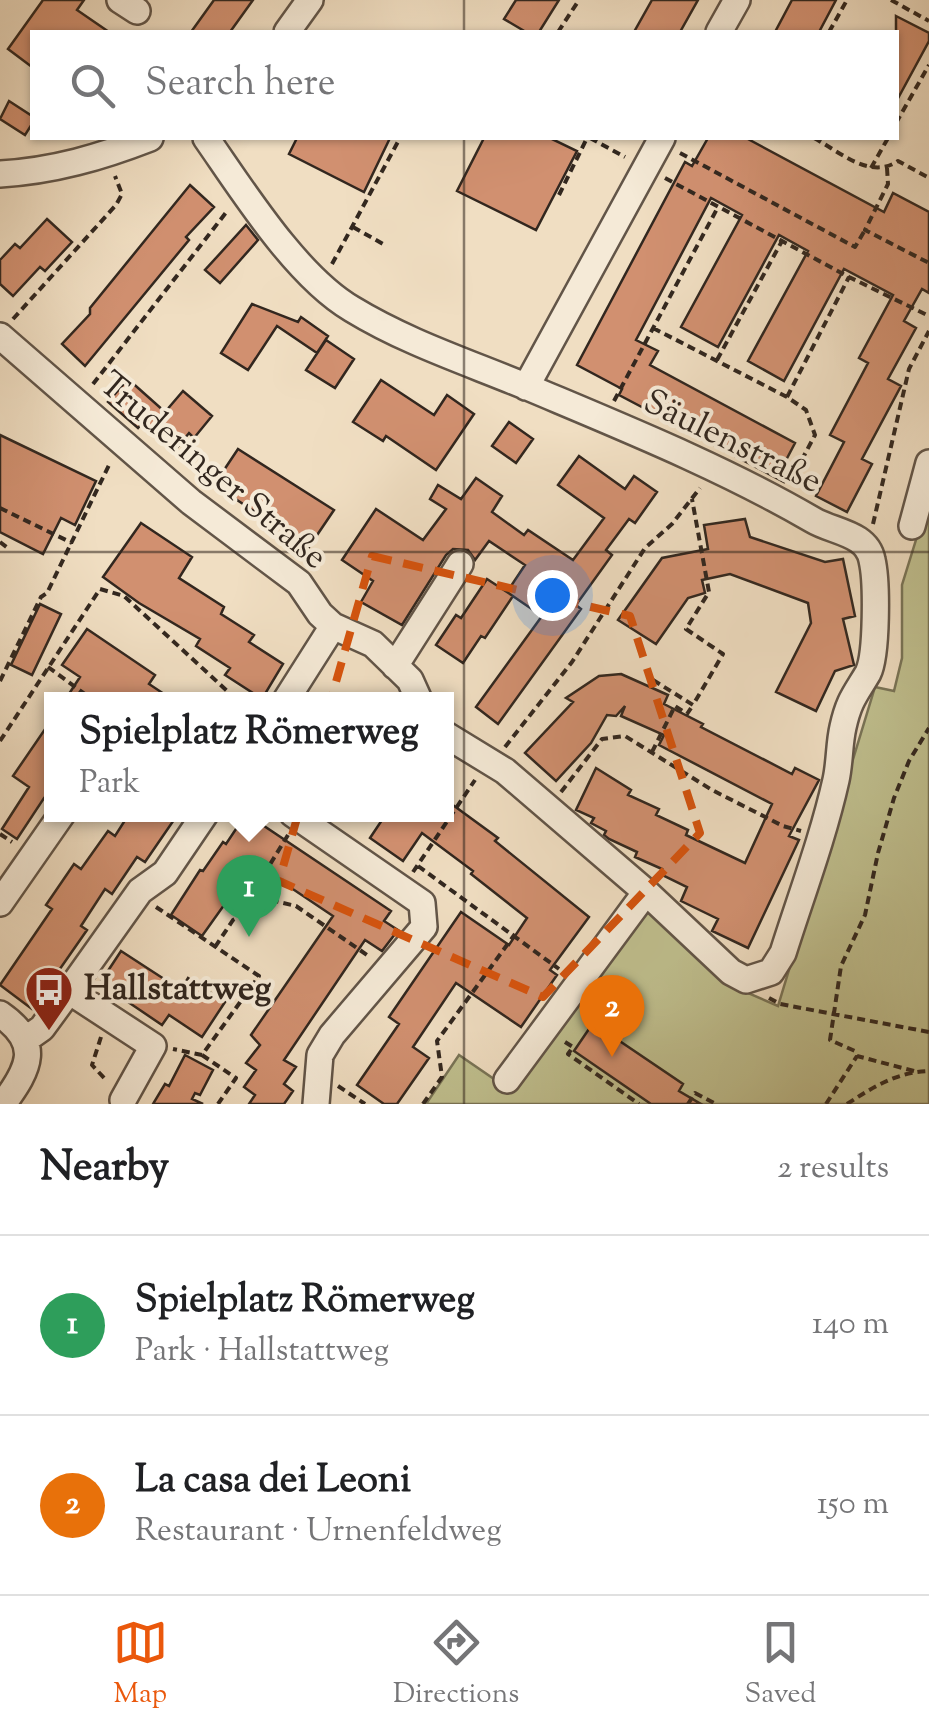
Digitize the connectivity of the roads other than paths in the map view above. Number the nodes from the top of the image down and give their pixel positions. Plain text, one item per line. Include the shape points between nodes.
1 (310, 0) edge
2 (736, 0) edge
3 (288, 30) edge
4 (720, 30) edge
5 (145, 140) edge
6 (207, 140) edge
7 (661, 140) edge
8 (0, 174) edge
9 (4, 330) edge
10 (526, 387) junction
11 (929, 463) edge
12 (912, 526) dead end
13 (460, 564) dead end
14 (334, 626) junction
15 (395, 666) junction
16 (291, 692) edge
17 (415, 692) edge
18 (454, 740) edge
19 (56, 822) edge
20 (200, 822) edge
21 (304, 822) edge
22 (646, 892) junction
23 (0, 904) edge
24 (70, 991) junction
25 (0, 1014) edge
26 (25, 1040) junction
27 (507, 1080) dead end
28 (123, 1100) road end
29 (4, 1104) edge
30 (316, 1104) edge

1 - 3 street
2 - 4 street
5 - 8 street via 108,154
6 - 10 street, Säulenstraße via 320,286 402,336
7 - 10 street
9 - 14 street, Truderinger Straße via 191,502 298,584
10 - 22 street, Säulenstraße via 781,500 856,538 873,562 876,640 869,670 852,694 820,837 783,953 770,972 746,980 731,972
11 - 12 street
13 - 15 street
14 - 15 street, Truderinger Straße via 373,644
14 - 16 street
15 - 17 street, Truderinger Straße
18 - 22 street via 493,762
19 - 23 street
20 - 24 street via 165,874 140,891
21 - 30 street via 422,903 424,927 320,1054
22 - 27 street
24 - 26 street
24 - 28 street via 153,1046
25 - 26 street
26 - 29 street via 24,1076

